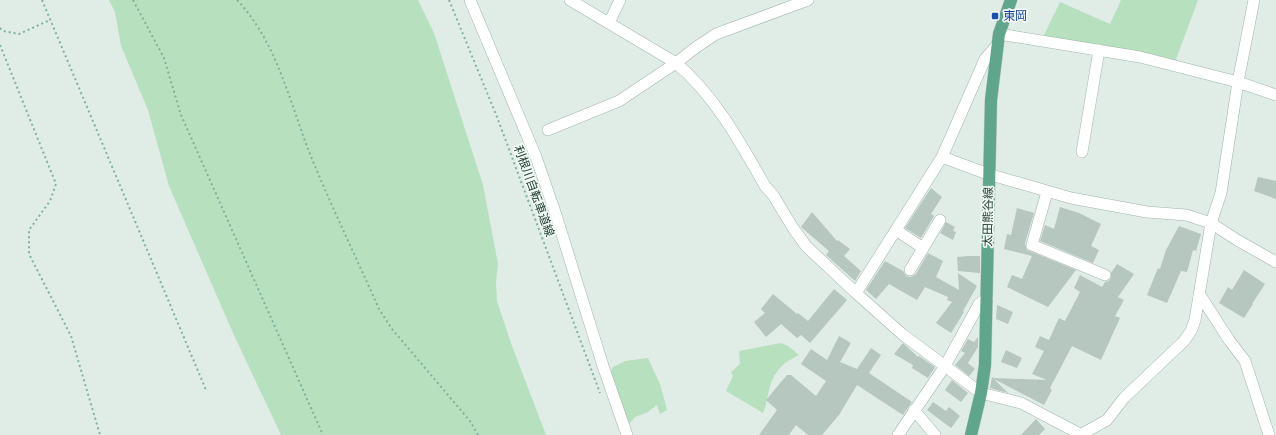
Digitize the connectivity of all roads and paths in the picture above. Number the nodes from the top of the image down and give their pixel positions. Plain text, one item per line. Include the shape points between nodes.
1 (42, 0) edge
2 (133, 0) edge
3 (237, 0) edge
4 (449, 0) edge
5 (470, 0) edge
6 (570, 0) edge
7 (620, 0) edge
8 (808, 0) edge
9 (1010, 0) edge
10 (1254, 0) edge
11 (50, 20) junction
12 (609, 23) junction
13 (0, 28) edge
14 (998, 39) junction
15 (0, 45) edge
16 (1098, 50) junction
17 (676, 63) junction
18 (1238, 82) junction
19 (1276, 95) edge
20 (548, 130) dead end
21 (1082, 152) dead end
22 (942, 158) junction
23 (988, 174) junction
24 (1047, 192) junction
25 (940, 220) dead end
26 (1211, 223) junction
27 (896, 230) junction
28 (923, 248) junction
29 (1276, 262) edge
30 (910, 270) dead end
31 (1105, 275) dead end
32 (856, 293) junction
33 (1200, 295) junction
34 (987, 298) junction
35 (945, 366) junction
36 (206, 390) dead end
37 (599, 390) dead end
38 (981, 393) junction
39 (914, 410) junction
40 (100, 435) edge
41 (323, 435) edge
42 (478, 435) edge
43 (627, 435) edge
44 (898, 435) edge
45 (935, 435) edge
46 (971, 435) edge
47 (1082, 435) edge
48 (1269, 435) edge

1 - 11 path
2 - 41 path via 164,58 181,115
3 - 42 path via 246,9 269,46 312,158 379,309 392,329
4 - 37 path, 利根川自転車道線 via 497,117
5 - 43 street via 536,157
6 - 12 street
7 - 12 street
8 - 17 street via 716,34
9 - 14 main road, 太田熊谷線
10 - 18 street
11 - 13 path via 18,34
11 - 36 path
12 - 17 street
14 - 16 street
14 - 22 street via 985,59
14 - 23 main road, 太田熊谷線 via 991,100
15 - 40 path via 56,184 50,200 29,230 29,254 70,336
16 - 18 street via 1140,57
16 - 21 street
17 - 20 street via 619,101
17 - 32 street via 724,118 765,186 806,246
18 - 19 street
18 - 26 street via 1221,193
22 - 23 street
22 - 27 street
23 - 24 street
23 - 34 main road, 太田熊谷線
24 - 26 street via 1147,212 1186,215
24 - 31 street via 1032,245
25 - 28 street
26 - 29 street
26 - 33 street
27 - 28 street
27 - 32 street
28 - 30 street
32 - 35 street via 902,334
33 - 47 street via 1195,320 1184,341 1124,398 1107,420
33 - 48 street via 1245,361
34 - 35 street via 979,304
34 - 38 main road, 太田熊谷線 via 985,365
35 - 38 street
35 - 39 street
38 - 46 main road, 太田熊谷線
38 - 47 street via 1020,403
39 - 44 street
39 - 45 street

